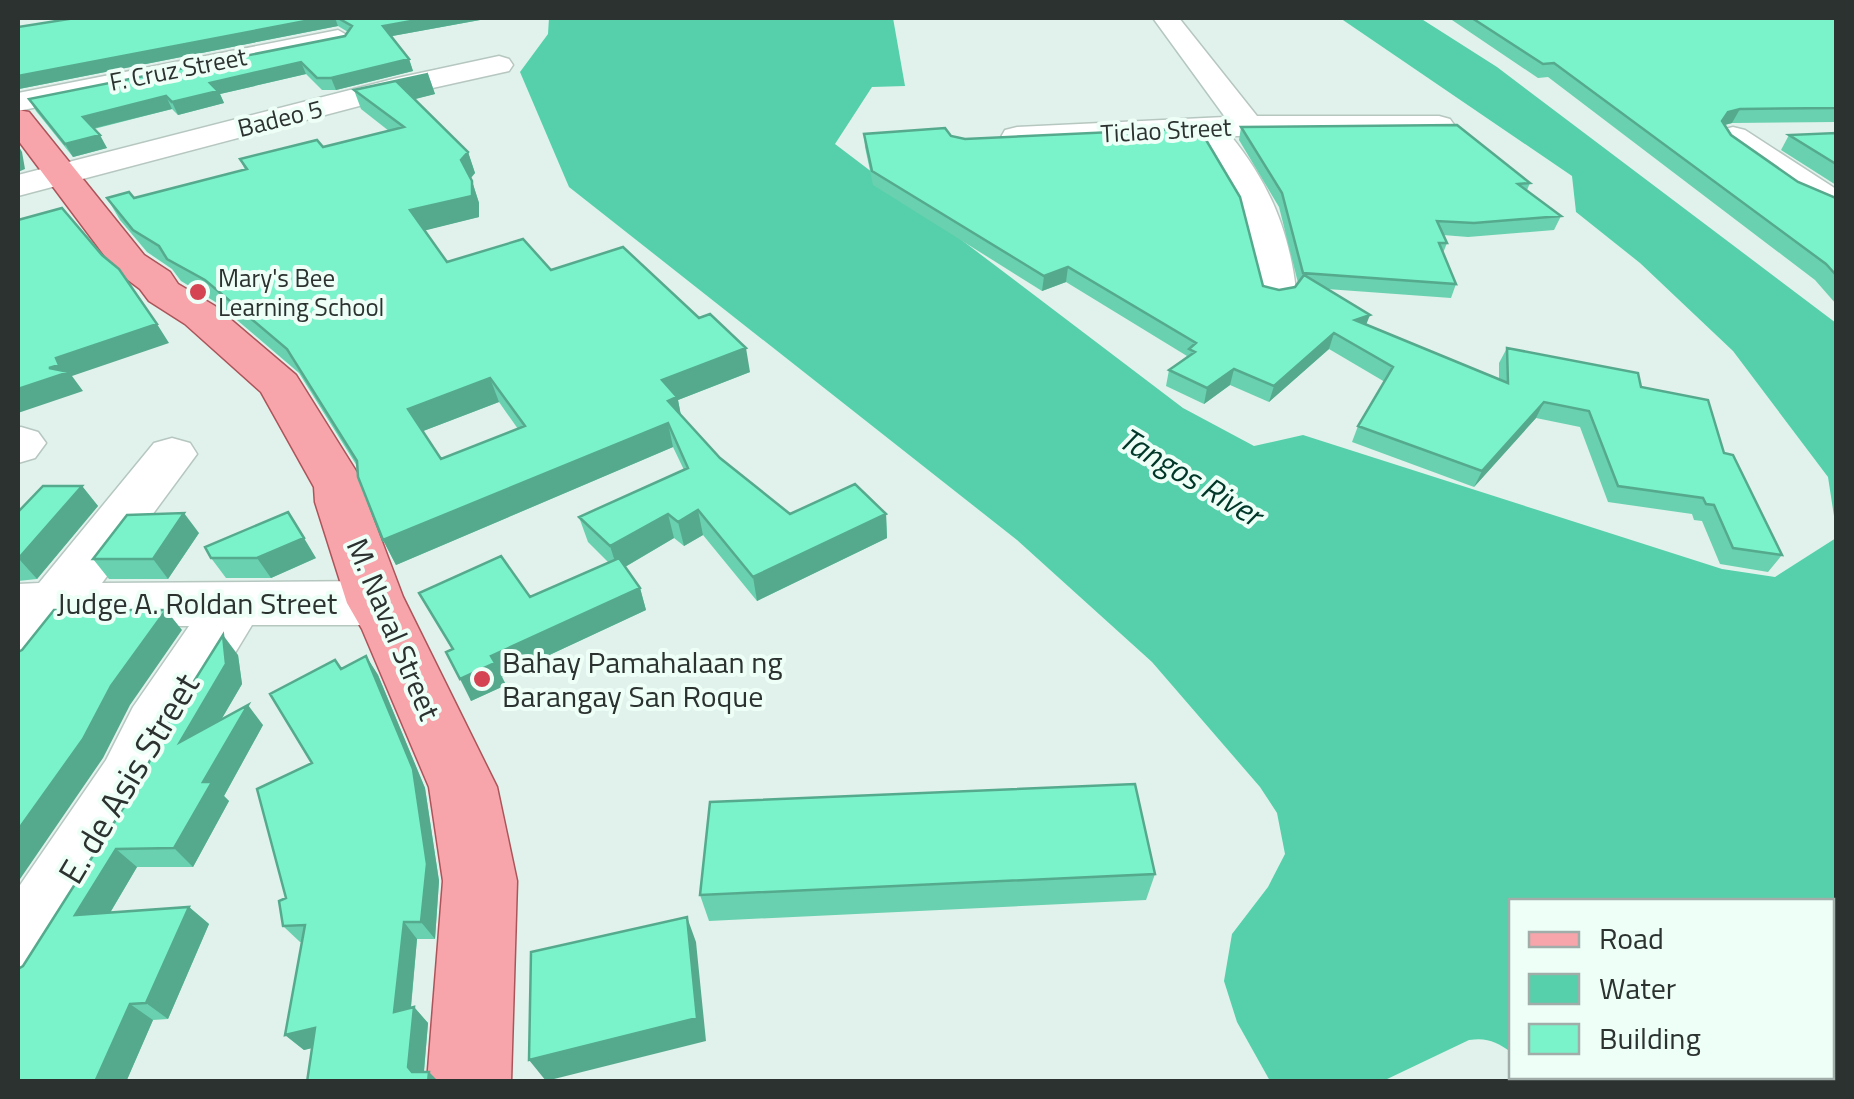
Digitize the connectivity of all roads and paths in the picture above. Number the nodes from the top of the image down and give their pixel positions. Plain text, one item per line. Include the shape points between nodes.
1 (1166, 18) edge
2 (339, 38) edge
3 (500, 65) dead end
4 (18, 102) edge
5 (18, 119) edge
6 (1248, 126) junction
7 (1438, 126) edge
8 (1208, 128) junction
9 (1782, 136) dead end
10 (983, 138) edge
11 (40, 182) edge
12 (1836, 204) edge
13 (1276, 290) edge
14 (172, 454) dead end
15 (237, 601) junction
16 (376, 603) junction
17 (36, 605) edge
18 (18, 652) edge
19 (18, 954) edge
20 (469, 1082) edge

1 - 6 street
2 - 4 street, F. Cruz Street
3 - 11 street, Badeo 5
5 - 11 main road, M. Naval Street
6 - 7 street, Ticlao Street
6 - 8 street, Ticlao Street
8 - 10 street, Ticlao Street
8 - 13 street via 1264,213
9 - 12 street via 1733,137
11 - 16 main road, M. Naval Street via 94,220 141,273 280,385 340,486
14 - 17 street
15 - 16 street, Judge A. Roldan Street
15 - 17 street, Judge A. Roldan Street
15 - 19 street, E. de Asis Street
16 - 20 main road, M. Naval Street via 463,787 480,882
17 - 18 street

